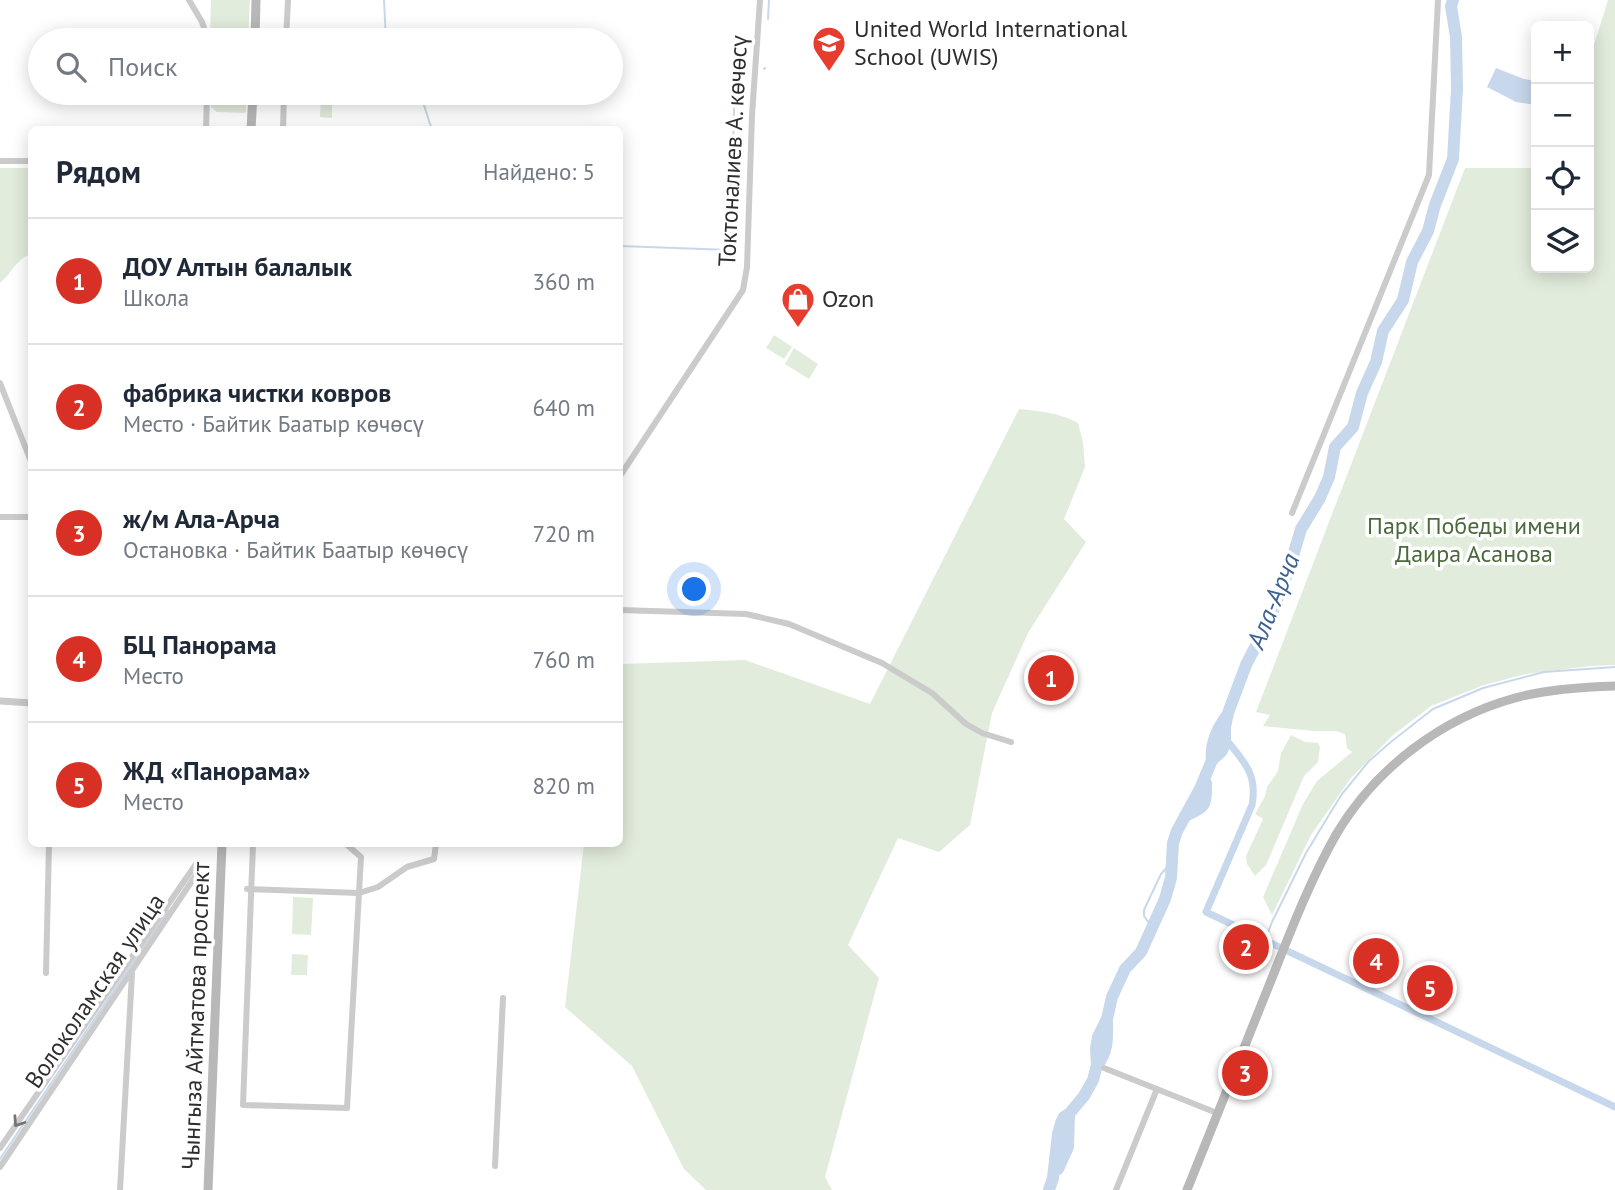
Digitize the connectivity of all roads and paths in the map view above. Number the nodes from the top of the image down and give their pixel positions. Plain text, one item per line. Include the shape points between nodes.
1 (189, 0) edge
2 (256, 0) edge
3 (288, 0) edge
4 (760, 0) edge
5 (1438, 0) edge
6 (204, 28) edge
7 (255, 28) edge
8 (287, 28) edge
9 (207, 105) edge
10 (252, 105) edge
11 (284, 105) edge
12 (206, 126) edge
13 (251, 126) edge
14 (283, 126) edge
15 (0, 161) edge
16 (28, 161) edge
17 (0, 383) edge
18 (28, 454) edge
19 (623, 472) edge
20 (1292, 513) dead end
21 (0, 517) edge
22 (28, 517) edge
23 (623, 610) edge
24 (1615, 686) edge
25 (0, 701) edge
26 (28, 703) edge
27 (1011, 742) dead end
28 (49, 847) edge
29 (222, 847) edge
30 (253, 847) edge
31 (349, 847) edge
32 (436, 847) edge
33 (249, 889) junction
34 (359, 892) junction
35 (132, 971) junction
36 (46, 973) dead end
37 (503, 998) dead end
38 (1104, 1068) dead end
39 (1157, 1089) junction
40 (1217, 1113) junction
41 (0, 1148) edge
42 (495, 1166) dead end
43 (0, 1167) edge
44 (120, 1190) edge
45 (208, 1190) edge
46 (1115, 1190) edge
47 (1186, 1190) edge

1 - 6 street
2 - 7 main road
3 - 8 street
4 - 19 street, Токтоналиев А. көчөсү via 745,283
5 - 20 street via 1429,175
9 - 12 street
10 - 13 main road
11 - 14 street
15 - 16 street
17 - 18 street
21 - 22 street
23 - 27 street via 746,614 789,624 882,663 932,693 966,724
24 - 40 main road via 1508,700 1428,738 1371,786 1320,866
25 - 26 street
28 - 36 street
29 - 45 main road, Чынгыза Айтматова проспект
30 - 33 street
31 - 34 street via 361,857
32 - 34 street via 434,859 407,867 378,887
33 - 34 street
33 - 34 street via 243,1105 347,1108
35 -> 41 street, Волоколамская улица via 196,875 196,867
35 - 43 street, Волоколамская улица
35 - 44 street
37 - 42 street
38 - 39 street
39 - 40 street
39 - 46 street
40 - 47 main road

